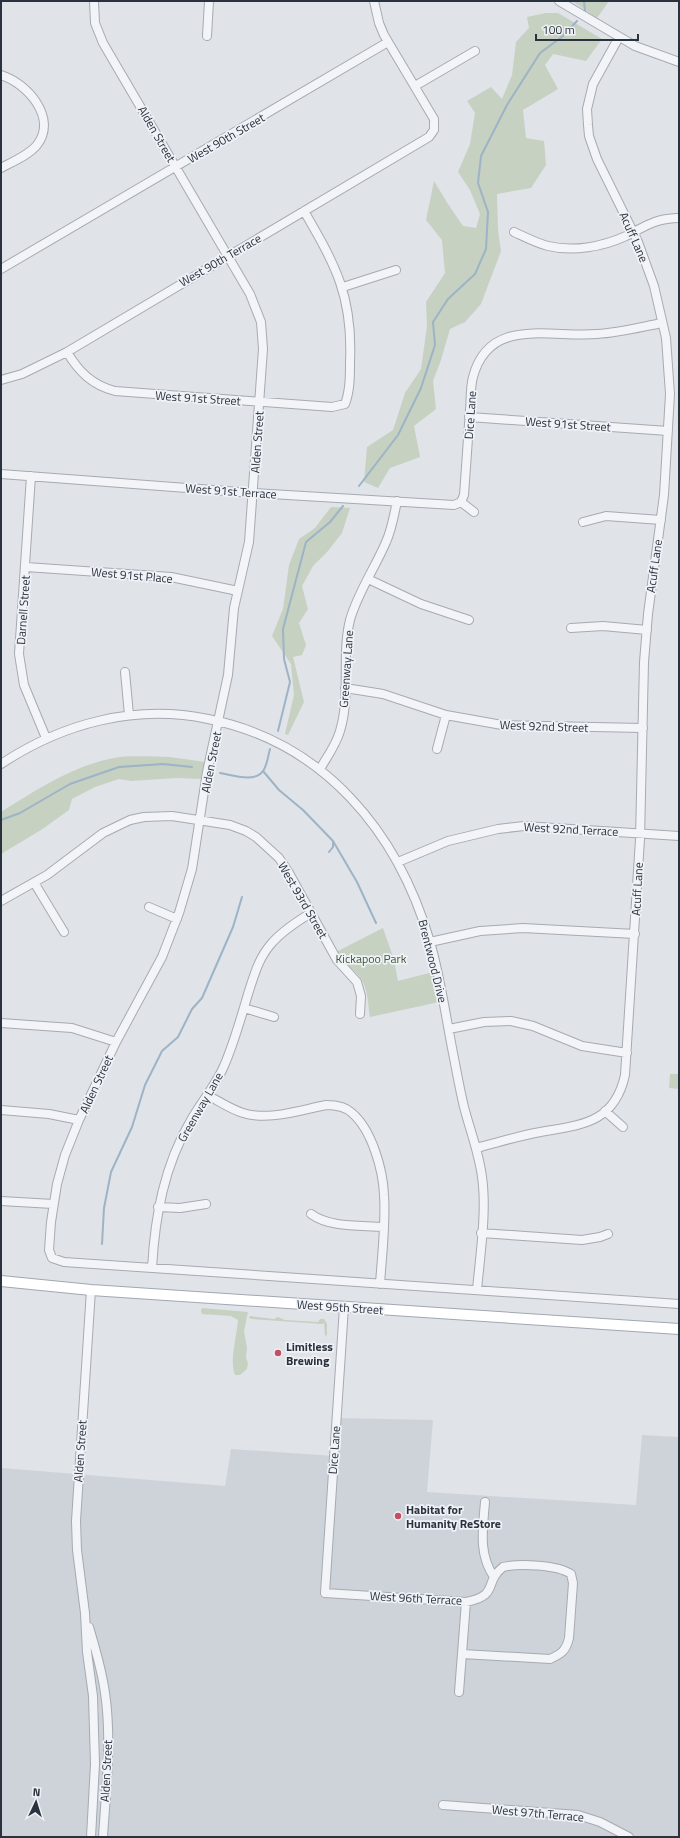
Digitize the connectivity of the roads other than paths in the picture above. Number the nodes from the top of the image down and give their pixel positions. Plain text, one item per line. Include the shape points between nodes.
1 (94, 1) edge
2 (209, 1) edge
3 (374, 1) edge
4 (559, 1) edge
5 (207, 36) dead end
6 (618, 37) junction
7 (388, 42) junction
8 (475, 51) dead end
9 (679, 62) edge
10 (1, 75) edge
11 (415, 86) junction
12 (176, 167) junction
13 (1, 168) edge
14 (304, 211) junction
15 (677, 218) dead end
16 (514, 232) dead end
17 (633, 232) junction
18 (228, 256) junction
19 (1, 270) edge
20 (396, 270) dead end
21 (342, 287) junction
22 (662, 323) junction
23 (67, 352) junction
24 (1, 380) edge
25 (259, 402) junction
26 (469, 417) junction
27 (668, 431) junction
28 (1, 474) edge
29 (31, 476) junction
30 (253, 493) junction
31 (397, 501) junction
32 (461, 502) junction
33 (474, 512) dead end
34 (661, 520) junction
35 (583, 522) dead end
36 (26, 567) junction
37 (368, 579) junction
38 (238, 591) junction
39 (469, 620) dead end
40 (572, 628) dead end
41 (647, 630) junction
42 (126, 672) dead end
43 (345, 688) junction
44 (129, 715) junction
45 (446, 715) junction
46 (219, 721) junction
47 (643, 728) junction
48 (46, 738) junction
49 (437, 749) dead end
50 (1, 764) edge
51 (320, 769) junction
52 (201, 820) junction
53 (640, 833) junction
54 (679, 836) edge
55 (398, 862) junction
56 (35, 884) junction
57 (1, 901) edge
58 (149, 907) dead end
59 (311, 913) junction
60 (177, 919) junction
61 (64, 932) dead end
62 (635, 934) junction
63 (430, 942) junction
64 (244, 1008) junction
65 (360, 1014) dead end
66 (274, 1017) dead end
67 (1, 1023) edge
68 (449, 1029) junction
69 (116, 1042) junction
70 (627, 1054) junction
71 (207, 1095) junction
72 (1, 1110) edge
73 (605, 1111) junction
74 (79, 1120) junction
75 (623, 1127) dead end
76 (476, 1148) junction
77 (1, 1201) edge
78 (53, 1204) junction
79 (206, 1204) dead end
80 (158, 1207) junction
81 (311, 1214) dead end
82 (384, 1227) junction
83 (481, 1233) junction
84 (608, 1234) dead end
85 (152, 1268) junction
86 (1, 1281) edge
87 (380, 1284) junction
88 (91, 1290) junction
89 (478, 1290) junction
90 (679, 1304) edge
91 (344, 1307) junction
92 (679, 1329) edge
93 (485, 1502) dead end
94 (494, 1577) junction
95 (325, 1593) joint
96 (466, 1602) junction
97 (85, 1613) junction
98 (462, 1654) junction
99 (459, 1692) dead end
100 (92, 1800) junction
101 (105, 1801) junction
102 (443, 1805) dead end
103 (91, 1837) edge
104 (103, 1837) edge
105 (629, 1837) edge

1 - 12 street, Alden Street via 95,23 103,43
2 - 5 street
3 - 7 street via 379,23
4 - 6 street
6 - 9 street
6 - 17 street, Acuff Lane via 593,84 587,109 588,125 597,159
7 - 11 street
7 - 12 street, West 90th Street
8 - 11 street
10 - 13 street via 16,81 29,92 44,121 41,139 36,146
11 - 14 street, West 90th Terrace via 434,119 434,130 429,137
12 - 18 street, Alden Street
12 - 19 street, West 90th Street
14 - 18 street, West 90th Terrace
14 - 21 street via 331,259
15 - 17 street via 661,219
16 - 17 street via 548,246 566,249 597,246
17 - 22 street, Acuff Lane via 654,286
18 - 23 street, West 90th Terrace
18 - 25 street, Alden Street via 250,294 261,322 263,349
20 - 21 street
21 - 25 street, West 91st Street via 348,311 351,343 349,395 345,404 332,407
22 - 26 street, Dice Lane via 598,334 519,334 503,339 487,350 476,368 472,379
22 - 27 street, Acuff Lane via 670,394
23 - 24 street, West 90th Terrace via 22,374
23 - 25 street, West 91st Street via 85,376 96,384 115,391
25 - 30 street, Alden Street
26 - 27 street, West 91st Street
26 - 32 street, Dice Lane via 464,495
27 - 34 street, Acuff Lane
28 - 29 street, West 91st Terrace
29 - 30 street, West 91st Terrace
29 - 36 street, Darnell Street
30 - 31 street, West 91st Terrace
30 - 38 street, Alden Street via 249,542
31 - 32 street, West 91st Terrace via 454,505
31 - 37 street, Greenway Lane via 391,530
32 - 33 street
34 - 35 street via 606,516
34 - 41 street, Acuff Lane
36 - 38 street, West 91st Place via 171,577
36 - 48 street, Darnell Street via 20,639 21,668 28,698
37 - 39 street via 421,604
37 - 43 street, Greenway Lane via 349,626
38 - 46 street, Alden Street via 228,675
40 - 41 street via 602,626
41 - 47 street, Acuff Lane
42 - 44 street
43 - 45 street, West 92nd Street via 383,694
43 - 51 street, Greenway Lane via 340,731
44 - 46 street, Brentwood Drive via 172,714
44 - 48 street, Brentwood Drive via 85,723
45 - 47 street, West 92nd Street via 525,727
45 - 49 street
46 - 51 street, Brentwood Drive via 262,734 283,744
46 - 52 street, Alden Street via 207,772
47 - 53 street, Acuff Lane
48 - 50 street, Brentwood Drive
51 - 55 street, Brentwood Drive via 362,809
52 - 56 street, West 93rd Street via 161,816 144,817 123,823 97,837
52 - 59 street, West 93rd Street via 230,825 246,831 267,845 289,873
52 - 60 street, Alden Street via 192,869
53 - 54 street, West 92nd Terrace
53 - 55 street, West 92nd Terrace via 537,826 498,829 448,840
53 - 62 street, Acuff Lane
55 - 63 street, Brentwood Drive via 414,896
56 - 57 street, West 93rd Street
56 - 61 street
58 - 60 street
59 - 64 street, Greenway Lane via 287,928 269,946 258,964
59 - 65 street, West 93rd Street via 337,960 357,982 361,996
60 - 69 street, Alden Street via 155,971
62 - 63 street via 550,928 506,928
62 - 70 street, Acuff Lane
63 - 68 street, Brentwood Drive
64 - 66 street
64 - 71 street, Greenway Lane via 224,1067
67 - 69 street via 72,1028
68 - 70 street via 511,1021 533,1026 582,1046
68 - 76 street, Brentwood Drive
69 - 74 street, Alden Street
70 - 73 street, Acuff Lane via 624,1083 616,1100
71 - 80 street, Greenway Lane via 191,1119 176,1150
71 - 82 street via 230,1108 257,1116 326,1105 347,1110 362,1124 376,1156 384,1193
72 - 74 street via 49,1114
73 - 75 street
73 - 76 street, Acuff Lane via 578,1126 535,1133
74 - 78 street, Alden Street via 65,1155
76 - 83 street, Brentwood Drive via 483,1179
77 - 78 street
78 - 85 street, Alden Street via 49,1240 52,1258 64,1262
79 - 80 street via 180,1208
80 - 85 street, Greenway Lane
81 - 82 street via 317,1219 336,1224
82 - 87 street
83 - 84 street via 582,1240
83 - 89 street, Brentwood Drive
85 - 87 street
86 - 88 main road, West 95th Street
87 - 89 street
88 - 91 main road, West 95th Street
88 - 97 street, Alden Street via 76,1521
89 - 90 street
91 - 92 main road, West 95th Street
91 - 95 street, Dice Lane
93 - 94 street via 482,1542 485,1560
94 - 96 street, West 96th Terrace via 489,1592 479,1599
94 - 98 street, West 96th Terrace via 503,1567 518,1565 560,1569 571,1574 573,1583 568,1646 563,1653 550,1658
95 - 96 street, West 96th Terrace
96 - 98 street
97 - 100 street, Alden Street via 94,1733
97 - 101 street, Alden Street via 106,1693 108,1737
98 - 99 street
100 - 101 street
100 - 103 street, Alden Street
101 - 104 street, Alden Street
102 - 105 street, West 97th Terrace via 578,1815 600,1822

